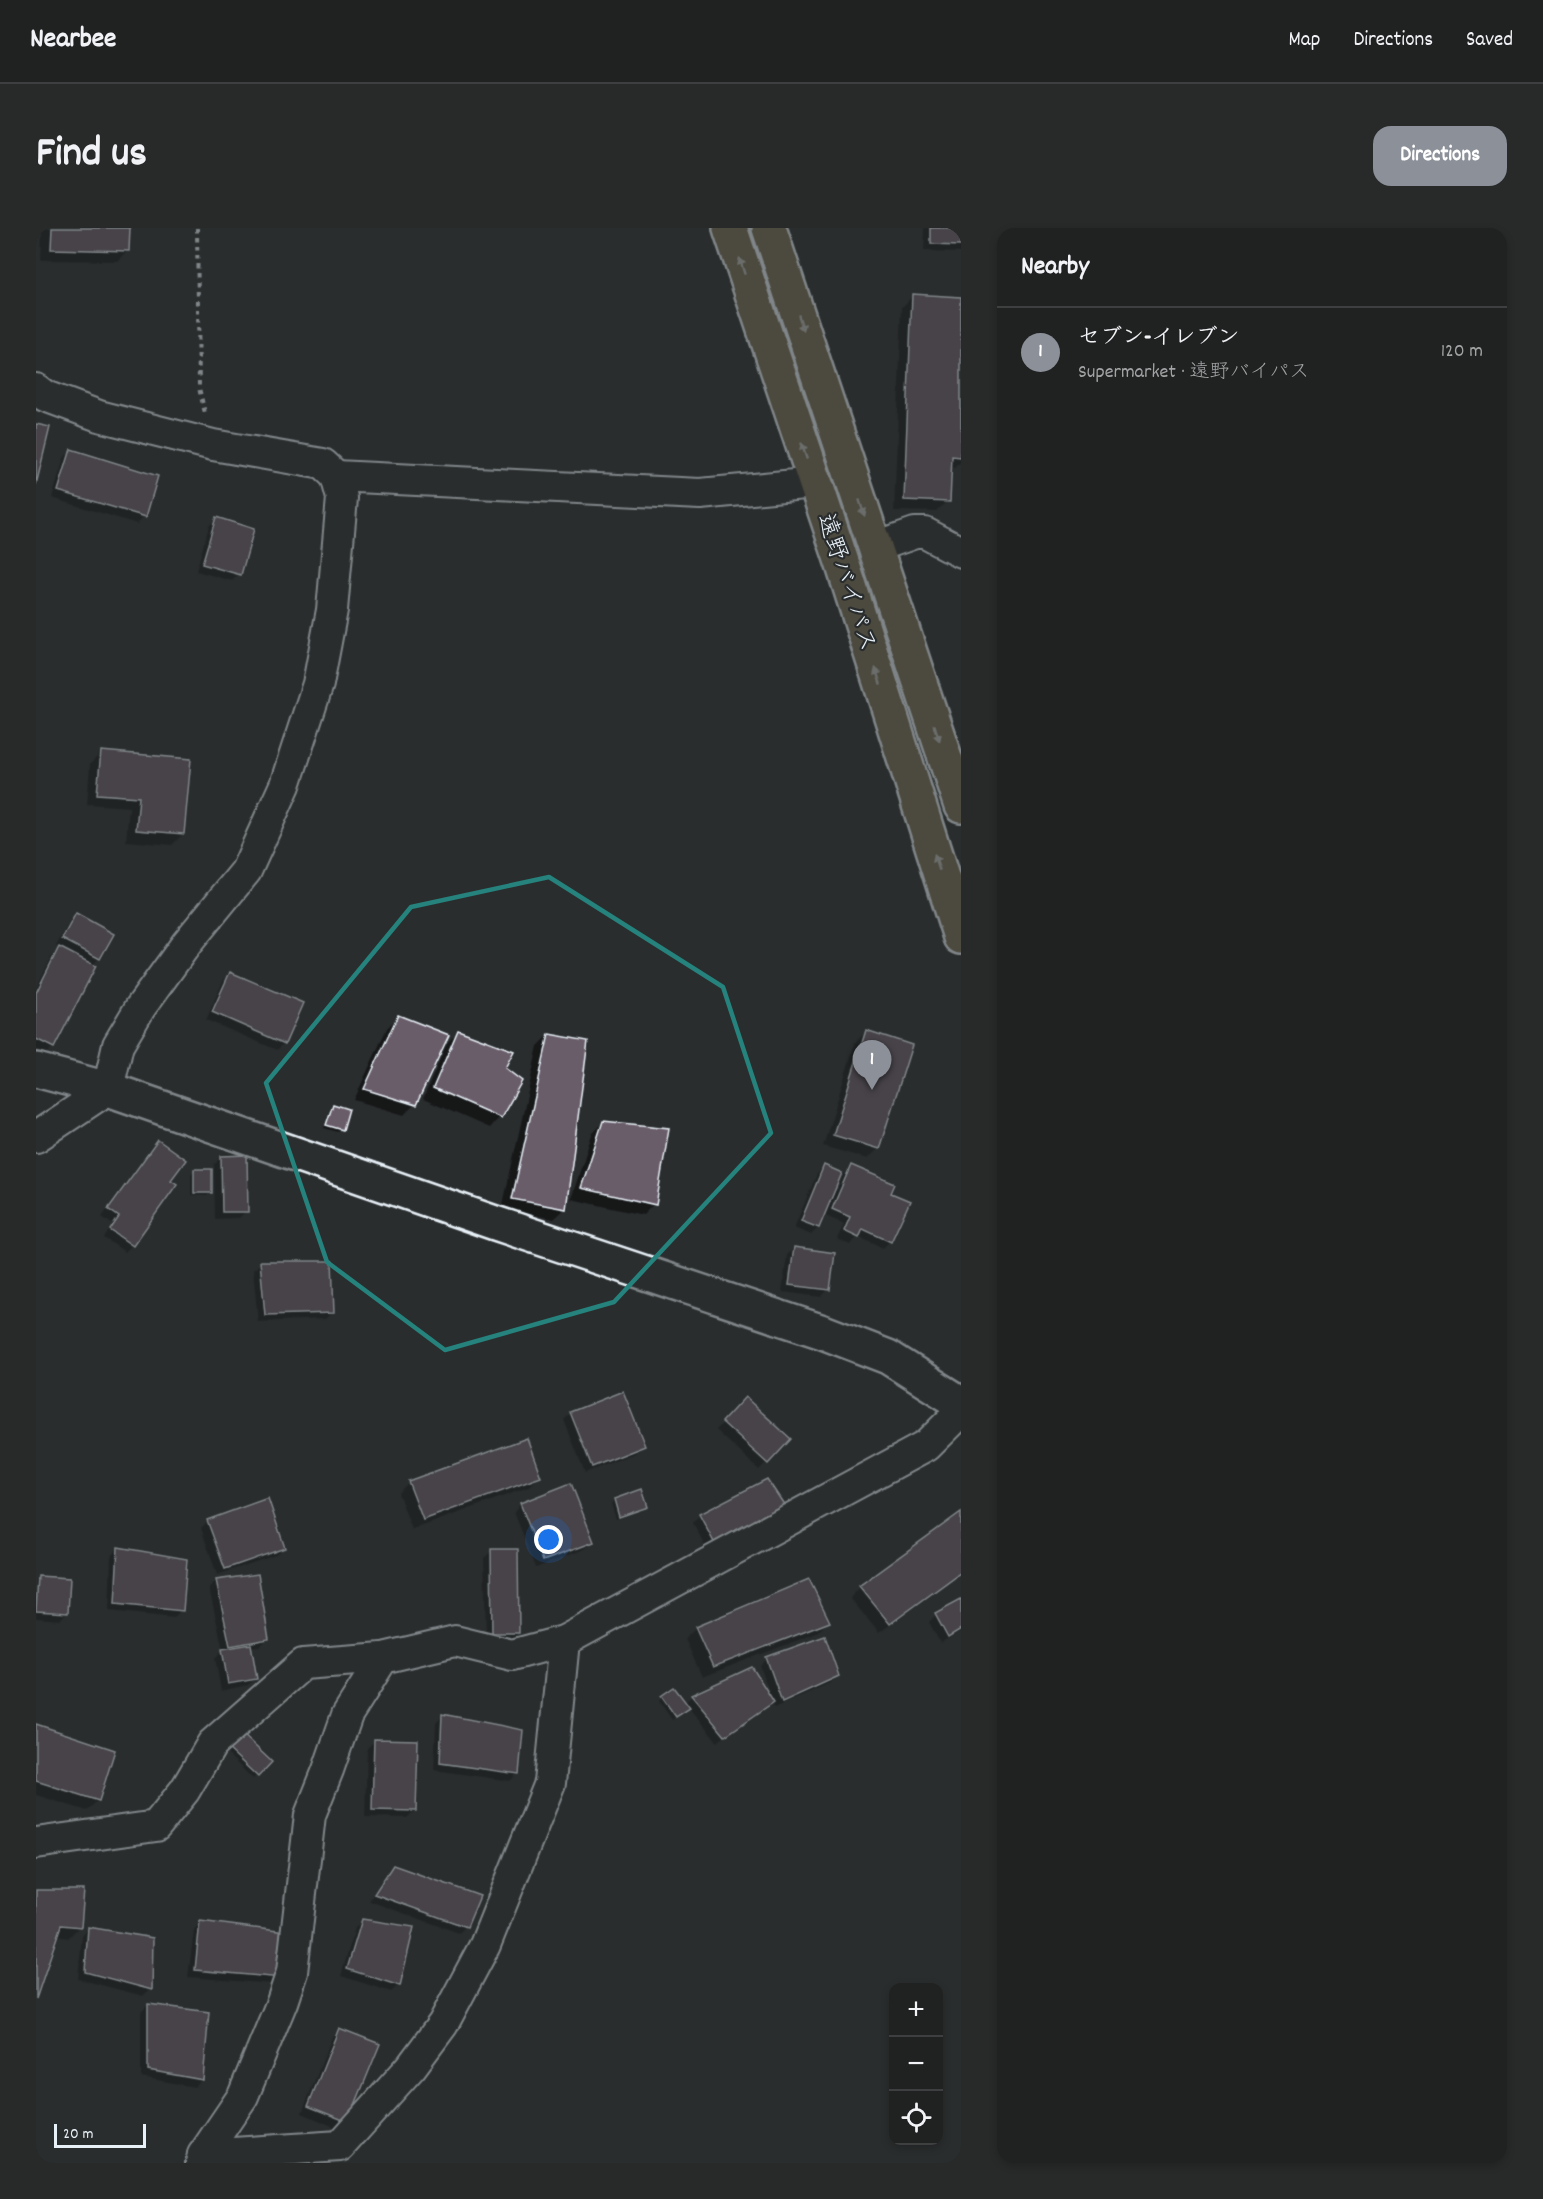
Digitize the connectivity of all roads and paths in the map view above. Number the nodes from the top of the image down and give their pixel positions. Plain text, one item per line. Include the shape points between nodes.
1 (197, 228) edge
2 (730, 228) edge
3 (769, 228) edge
4 (36, 389) edge
5 (213, 445) junction
6 (336, 476) junction
7 (815, 483) junction
8 (875, 547) junction
9 (961, 552) edge
10 (961, 806) edge
11 (961, 937) edge
12 (36, 1070) edge
13 (108, 1089) junction
14 (36, 1137) edge
15 (961, 1403) edge
16 (961, 1411) edge
17 (564, 1641) junction
18 (383, 1658) junction
19 (36, 1843) edge
20 (202, 2159) edge

1 - 5 path via 199,388
7 -> 2 highway, 遠野バイパス
3 -> 8 highway, 遠野バイパス
4 - 5 street via 99,416
5 - 6 street via 323,464
6 - 7 street via 700,494
6 - 13 street via 342,498 332,610 318,684 285,785 246,871 187,943 118,1045
11 -> 7 highway, 遠野バイパス
8 - 9 street via 925,533
8 -> 10 highway, 遠野バイパス
12 - 13 street
13 - 14 street
13 - 15 street via 823,1332 888,1357
16 - 17 street via 926,1446
17 - 18 street via 512,1655 455,1641
17 - 20 street via 550,1783 485,1945 443,2024 411,2067 340,2146
18 - 19 street via 303,1664 212,1744 185,1790 156,1826
18 - 20 street via 347,1715 310,1815 292,1972 282,2002 243,2096

